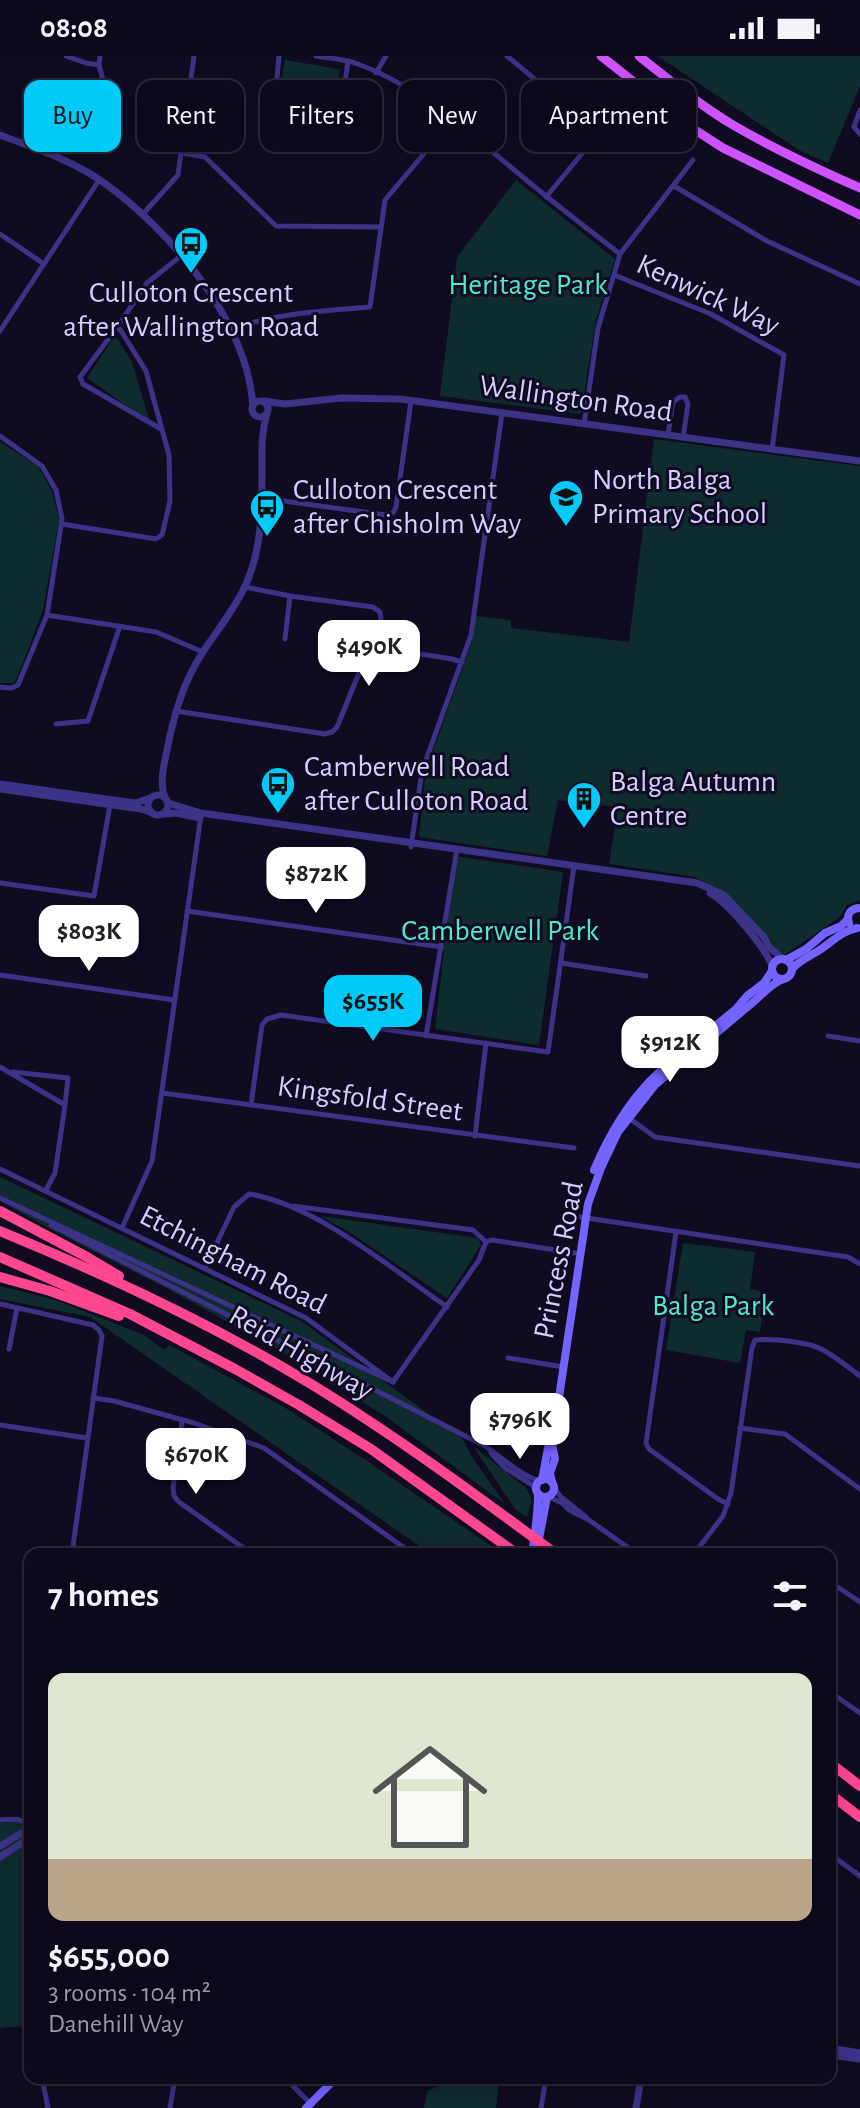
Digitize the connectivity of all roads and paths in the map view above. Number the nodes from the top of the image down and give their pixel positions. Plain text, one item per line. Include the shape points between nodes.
1 (66, 56) edge
2 (100, 56) edge
3 (194, 56) edge
4 (279, 56) edge
5 (316, 56) edge
6 (386, 56) edge
7 (507, 56) edge
8 (601, 56) edge
9 (639, 56) edge
10 (348, 61) junction
11 (99, 65) junction
12 (376, 73) junction
13 (103, 80) edge
14 (536, 80) edge
15 (398, 84) edge
16 (860, 110) edge
17 (860, 134) edge
18 (0, 135) edge
19 (425, 152) edge
20 (492, 152) edge
21 (583, 152) edge
22 (182, 153) junction
23 (693, 160) dead end
24 (99, 180) junction
25 (674, 186) junction
26 (860, 188) edge
27 (546, 197) junction
28 (143, 214) junction
29 (860, 215) edge
30 (381, 227) junction
31 (0, 234) edge
32 (620, 254) junction
33 (182, 255) junction
34 (44, 264) junction
35 (614, 275) junction
36 (860, 284) edge
37 (118, 326) junction
38 (232, 329) junction
39 (0, 331) edge
40 (251, 389) junction
41 (262, 401) junction
42 (411, 401) junction
43 (285, 404) junction
44 (253, 406) junction
45 (268, 413) junction
46 (502, 413) junction
47 (256, 416) junction
48 (584, 425) junction
49 (262, 429) junction
50 (162, 430) junction
51 (0, 436) edge
52 (668, 436) junction
53 (683, 438) junction
54 (772, 450) junction
55 (860, 460) edge
56 (262, 498) junction
57 (62, 524) junction
58 (245, 587) junction
59 (290, 596) junction
60 (47, 615) junction
61 (120, 626) junction
62 (285, 639) dead end
63 (371, 645) junction
64 (203, 652) junction
65 (462, 662) junction
66 (0, 687) edge
67 (175, 711) junction
68 (56, 724) dead end
69 (162, 778) junction
70 (0, 786) edge
71 (151, 797) junction
72 (166, 801) junction
73 (111, 802) junction
74 (150, 812) junction
75 (164, 814) junction
76 (200, 816) junction
77 (411, 844) junction
78 (457, 852) junction
79 (574, 868) junction
80 (0, 883) edge
81 (860, 908) edge
82 (187, 911) junction
83 (848, 919) junction
84 (858, 928) edge
85 (442, 947) junction
86 (785, 960) junction
87 (561, 963) junction
88 (772, 969) junction
89 (792, 969) junction
90 (0, 975) edge
91 (646, 976) dead end
92 (784, 979) junction
93 (174, 1000) junction
94 (426, 1036) junction
95 (828, 1036) dead end
96 (860, 1041) edge
97 (486, 1043) junction
98 (0, 1067) edge
99 (8, 1071) junction
100 (162, 1093) junction
101 (65, 1105) junction
102 (251, 1105) junction
103 (626, 1116) junction
104 (475, 1136) junction
105 (574, 1148) dead end
106 (860, 1166) edge
107 (0, 1169) edge
108 (46, 1190) junction
109 (0, 1199) edge
110 (288, 1205) junction
111 (0, 1211) edge
112 (583, 1217) junction
113 (122, 1228) junction
114 (0, 1231) edge
115 (676, 1232) junction
116 (486, 1242) junction
117 (575, 1253) junction
118 (0, 1257) edge
119 (860, 1264) edge
120 (205, 1268) junction
121 (0, 1277) edge
122 (165, 1303) junction
123 (0, 1304) edge
124 (447, 1307) junction
125 (17, 1308) junction
126 (177, 1338) junction
127 (9, 1349) dead end
128 (508, 1358) dead end
129 (562, 1366) junction
130 (860, 1376) edge
131 (393, 1382) junction
132 (93, 1398) junction
133 (182, 1421) junction
134 (0, 1425) edge
135 (740, 1428) junction
136 (87, 1438) junction
137 (485, 1446) junction
138 (541, 1480) junction
139 (860, 1489) edge
140 (546, 1492) junction
141 (728, 1504) junction
142 (73, 1548) edge
143 (243, 1548) edge
144 (405, 1548) edge
145 (508, 1548) edge
146 (535, 1548) edge
147 (548, 1548) edge
148 (629, 1548) edge
149 (699, 1548) edge
150 (836, 1586) edge
151 (860, 1602) edge
152 (836, 1696) edge
153 (860, 1713) edge
154 (836, 1768) edge
155 (860, 1786) edge
156 (836, 1799) edge
157 (860, 1817) edge
158 (0, 1820) edge
159 (24, 1823) edge
160 (24, 1831) edge
161 (24, 1842) edge
162 (0, 1846) edge
163 (0, 1857) edge
164 (836, 1858) edge
165 (860, 1876) edge
166 (836, 2049) edge
167 (860, 2053) edge
168 (836, 2056) edge
169 (860, 2059) edge
170 (43, 2084) edge
171 (174, 2084) edge
172 (290, 2084) edge
173 (330, 2084) edge
174 (545, 2084) edge
175 (640, 2084) edge
176 (308, 2105) edge
177 (48, 2108) edge
178 (170, 2108) edge
179 (541, 2108) edge
180 (636, 2108) edge

1 - 11 street
2 - 11 street
3 - 22 street
4 - 10 street via 275,99 283,109 334,119 341,113
5 - 10 street
6 - 12 street
7 - 14 street
8 - 29 main road via 713,141
9 - 26 main road via 732,124
10 - 12 street
11 - 13 street
12 - 15 street
16 - 17 street via 854,127
18 - 24 street via 63,159
19 - 30 street via 385,200
20 - 27 street
21 - 27 street
22 - 28 street via 178,175
22 - 30 street via 205,157 276,226
23 - 25 street
24 - 28 street
24 - 34 street
25 - 32 street
25 - 36 street via 767,241
27 - 32 street
28 - 33 street
30 - 38 street via 370,307 288,314
31 - 34 street
32 - 35 street
33 - 37 street via 147,283
33 - 38 street
34 - 39 street
35 - 48 street via 598,328
35 - 54 street, Kenwick Way via 711,314 784,355
37 - 50 street via 146,371
37 - 50 street via 80,377 83,384
38 - 40 street
40 - 41 street
40 - 44 street
41 - 43 street, Wallington Road
41 - 44 street
41 - 45 street
42 - 43 street, Wallington Road via 341,398
42 - 46 street, Wallington Road
42 - 56 street via 393,513
43 - 45 street, Wallington Road
44 - 47 street
45 - 47 street
45 - 49 street
46 - 48 street, Wallington Road
46 - 65 street via 471,635
47 - 49 street
48 - 52 street, Wallington Road
49 - 56 street
50 - 57 street via 169,455 170,501 162,535 156,539
51 - 57 street via 42,466 56,490
52 - 53 street, Wallington Road
52 - 53 street via 673,402 685,397
53 - 54 street, Wallington Road
54 - 55 street, Wallington Road
56 - 58 street via 258,548
57 - 60 street
58 - 59 street
58 - 64 street
59 - 62 street
59 - 63 street via 373,607 381,619
60 - 61 street
60 - 66 street via 18,685
61 - 64 street via 156,632
61 - 68 street via 88,721
63 - 65 street
63 - 67 street via 332,732
64 - 67 street
65 - 77 street via 422,771
67 - 69 street
69 - 71 street
69 - 72 street
70 - 73 street
71 - 72 street via 160,795
71 - 73 street via 136,803
71 - 74 street
72 - 75 street
72 - 76 street
73 - 74 street
73 - 80 street via 94,896
74 - 75 street
75 - 76 street
76 - 77 street
76 - 82 street
77 - 78 street
78 - 79 street
78 - 85 street
79 - 86 street via 715,889
79 - 87 street
79 - 88 street via 713,893 751,934
81 - 83 main road via 851,910
82 - 85 street
82 - 93 street
83 - 84 main road
83 - 86 main road
84 - 89 main road
85 - 94 street
86 - 88 main road
86 - 89 main road
87 - 91 street
87 - 97 street via 548,1052
88 - 92 main road
88 - 103 main road, Princess Road via 736,1009 650,1081
89 - 92 main road
90 - 93 street
92 - 103 main road, Princess Road via 665,1075
93 - 100 street
94 - 97 street
94 - 102 street via 281,1015 267,1019
95 - 96 street
97 - 104 street
98 - 99 street
99 - 101 street
99 - 101 street via 68,1078
100 - 102 street, Kingsfold Street
100 - 113 street via 152,1161
101 - 108 street via 55,1173
102 - 104 street, Kingsfold Street
103 - 106 street via 655,1137
103 - 112 main road, Princess Road via 601,1154
104 - 105 street, Kingsfold Street
107 - 108 street, Etchingham Road
108 - 113 street, Etchingham Road
109 - 131 street, Etchingham Road
109 - 137 street, Etchingham Road
110 - 116 street via 473,1230
110 - 120 street via 249,1194 234,1207
110 - 124 street via 344,1235
111 - 122 highway
112 - 115 street
112 - 117 main road, Princess Road
112 - 129 main road, Princess Road
113 - 120 street, Etchingham Road
114 - 122 highway, Reid Highway
115 - 119 street via 848,1257
115 - 141 street via 646,1443
116 - 117 street
116 - 124 street
117 - 129 main road, Princess Road
118 - 126 highway, Reid Highway
120 - 131 street, Etchingham Road via 306,1318
121 - 126 highway
122 - 147 highway, Reid Highway via 386,1431
123 - 125 street
124 - 131 street
125 - 127 street
125 - 132 street via 99,1330
126 - 145 highway, Reid Highway via 371,1449
128 - 129 street
129 - 138 main road, Princess Road
129 - 140 main road, Princess Road via 552,1444 555,1459
130 - 135 street via 814,1346 755,1340
132 - 133 street
132 - 136 street
133 - 143 street via 174,1496
133 - 144 street via 271,1452
134 - 136 street
135 - 139 street via 785,1434
135 - 141 street
136 - 142 street
137 - 138 street, Etchingham Road
137 - 140 street, Etchingham Road via 505,1468
138 - 140 main road, Princess Road via 537,1484
140 - 146 main road, Princess Road
140 - 148 street, Etchingham Road
141 - 149 street
150 - 151 street
152 - 153 street
154 - 155 highway
156 - 157 highway
158 - 159 street
160 - 162 street
161 - 163 street
164 - 165 street
166 - 167 street
168 - 169 street
170 - 177 street
171 - 178 street
172 - 176 street
173 - 176 main road
174 - 179 street
175 - 180 street

